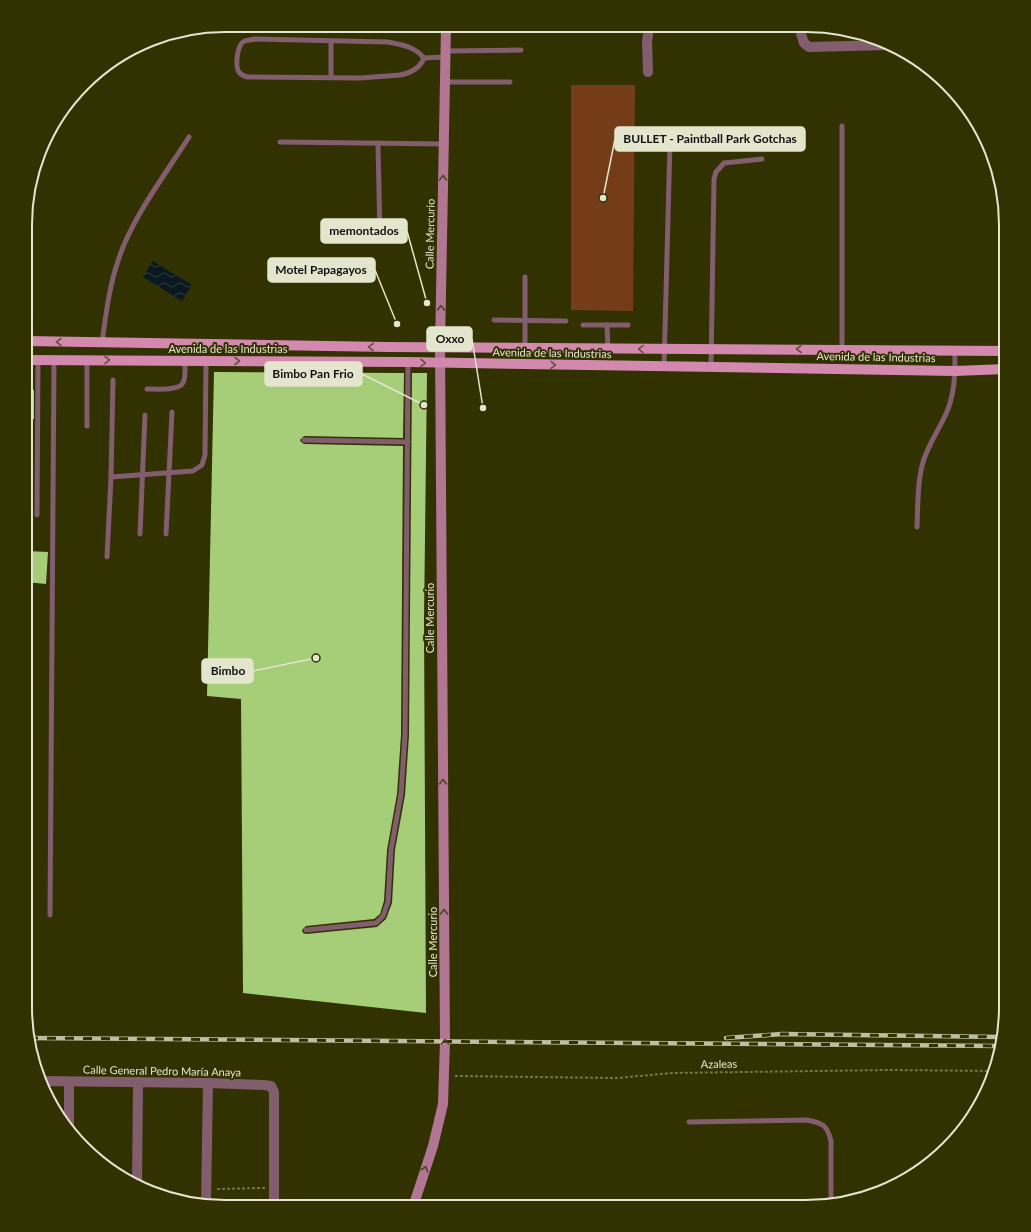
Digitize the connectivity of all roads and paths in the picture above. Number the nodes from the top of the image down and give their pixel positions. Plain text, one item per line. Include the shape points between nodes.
1 (446, 32) edge
2 (648, 32) edge
3 (802, 32) edge
4 (331, 41) junction
5 (876, 45) edge
6 (521, 50) dead end
7 (445, 54) junction
8 (424, 58) junction
9 (648, 72) dead end
10 (330, 77) junction
11 (444, 82) junction
12 (510, 82) dead end
13 (842, 126) dead end
14 (189, 137) dead end
15 (280, 142) dead end
16 (378, 143) junction
17 (670, 143) dead end
18 (444, 144) junction
19 (762, 159) dead end
20 (380, 238) dead end
21 (525, 277) dead end
22 (494, 320) dead end
23 (525, 321) junction
24 (566, 321) dead end
25 (583, 325) dead end
26 (607, 325) junction
27 (628, 325) dead end
28 (32, 342) edge
29 (75, 342) junction
30 (102, 342) junction
31 (388, 347) junction
32 (440, 347) junction
33 (525, 348) junction
34 (608, 348) junction
35 (664, 349) junction
36 (711, 349) junction
37 (842, 350) junction
38 (865, 350) junction
39 (955, 350) junction
40 (999, 351) edge
41 (54, 359) junction
42 (32, 360) edge
43 (38, 360) junction
44 (75, 360) junction
45 (88, 360) junction
46 (185, 361) junction
47 (206, 361) junction
48 (388, 362) junction
49 (408, 362) junction
50 (440, 363) junction
51 (664, 366) junction
52 (711, 367) junction
53 (865, 368) junction
54 (999, 370) edge
55 (955, 371) junction
56 (113, 380) dead end
57 (147, 389) dead end
58 (172, 412) dead end
59 (145, 415) dead end
60 (87, 426) dead end
61 (304, 440) dead end
62 (408, 442) junction
63 (170, 472) junction
64 (143, 474) junction
65 (111, 477) junction
66 (37, 515) dead end
67 (917, 527) dead end
68 (140, 534) dead end
69 (166, 534) dead end
70 (108, 557) dead end
71 (50, 915) dead end
72 (306, 930) dead end
73 (988, 1071) edge
74 (444, 1076) junction
75 (47, 1081) edge
76 (69, 1082) junction
77 (138, 1082) junction
78 (208, 1083) junction
79 (69, 1120) edge
80 (689, 1122) dead end
81 (137, 1178) edge
82 (274, 1188) junction
83 (206, 1189) junction
84 (831, 1198) edge
85 (206, 1199) edge
86 (274, 1200) edge
87 (415, 1200) edge

1 - 7 main road, Calle Mercurio
2 - 9 street
3 - 5 street via 804,43 810,46
4 - 8 lane via 399,44 415,49
4 - 10 lane
4 - 10 lane via 255,39 242,43 237,56 238,69 247,77
6 - 7 lane
7 - 8 lane
7 - 11 main road, Calle Mercurio
8 - 10 lane via 419,66 407,74 360,78
11 - 12 lane
11 - 18 main road, Calle Mercurio
13 - 37 lane
14 - 30 lane via 124,244 112,281
15 - 16 lane
16 - 18 lane
16 - 20 lane
17 - 35 lane
32 -> 18 main road, Calle Mercurio
19 - 36 lane via 724,163 716,172 714,179
21 - 23 lane
22 - 23 lane
23 - 24 lane
23 - 33 lane
25 - 26 lane
26 - 27 lane
26 - 34 lane
29 -> 28 main road, Avenida de las Industrias
29 - 30 main road, Avenida de las Industrias
29 - 44 main road
31 -> 30 main road, Avenida de las Industrias
31 - 32 main road, Avenida de las Industrias
31 - 48 main road
32 - 33 main road, Avenida de las Industrias
32 - 50 main road, Calle Mercurio
33 - 34 main road, Avenida de las Industrias
35 -> 34 main road, Avenida de las Industrias
35 - 36 main road, Avenida de las Industrias
35 - 51 lane
37 -> 36 main road, Avenida de las Industrias
36 - 52 lane
37 - 38 main road, Avenida de las Industrias
38 - 39 main road, Avenida de las Industrias
38 - 53 main road
39 - 40 main road, Avenida de las Industrias
39 - 55 lane
41 - 43 main road, Avenida de las Industrias
41 - 44 main road, Avenida de las Industrias
41 - 71 lane
42 - 43 main road, Avenida de las Industrias
43 - 66 lane
44 - 45 main road, Avenida de las Industrias
45 -> 46 main road, Avenida de las Industrias
45 - 60 lane
46 - 47 main road, Avenida de las Industrias
46 - 57 lane via 183,382 180,386
47 -> 48 main road, Avenida de las Industrias
47 - 63 lane via 204,460 196,470
48 - 49 main road, Avenida de las Industrias
49 -> 50 main road, Avenida de las Industrias
49 - 62 lane
50 -> 51 main road, Avenida de las Industrias
74 -> 50 main road, Calle Mercurio
51 - 52 main road, Avenida de las Industrias
52 - 53 main road, Avenida de las Industrias
53 - 55 main road, Avenida de las Industrias
54 - 55 main road, Avenida de las Industrias
55 - 67 lane via 946,416 922,466
56 - 65 lane
58 - 63 lane
59 - 64 lane
61 - 62 lane
62 - 72 lane via 404,760 401,794 392,839 388,902 383,916 376,923
63 - 64 lane
63 - 69 lane
64 - 65 lane
64 - 68 lane
65 - 70 lane
73 - 74 path, Azaleas via 672,1073 617,1078
87 -> 74 main road, Calle Mercurio via 438,1128 443,1104
75 - 76 street, Calle General Pedro María Anaya
76 - 77 street, Calle General Pedro María Anaya
76 - 79 street
77 - 78 street, Calle General Pedro María Anaya
77 - 81 street
78 - 82 street, Calle General Pedro María Anaya via 269,1085 273,1089
78 - 83 street
80 - 84 lane via 818,1122 828,1132 831,1141
82 - 83 path
82 - 86 street
83 - 85 street

